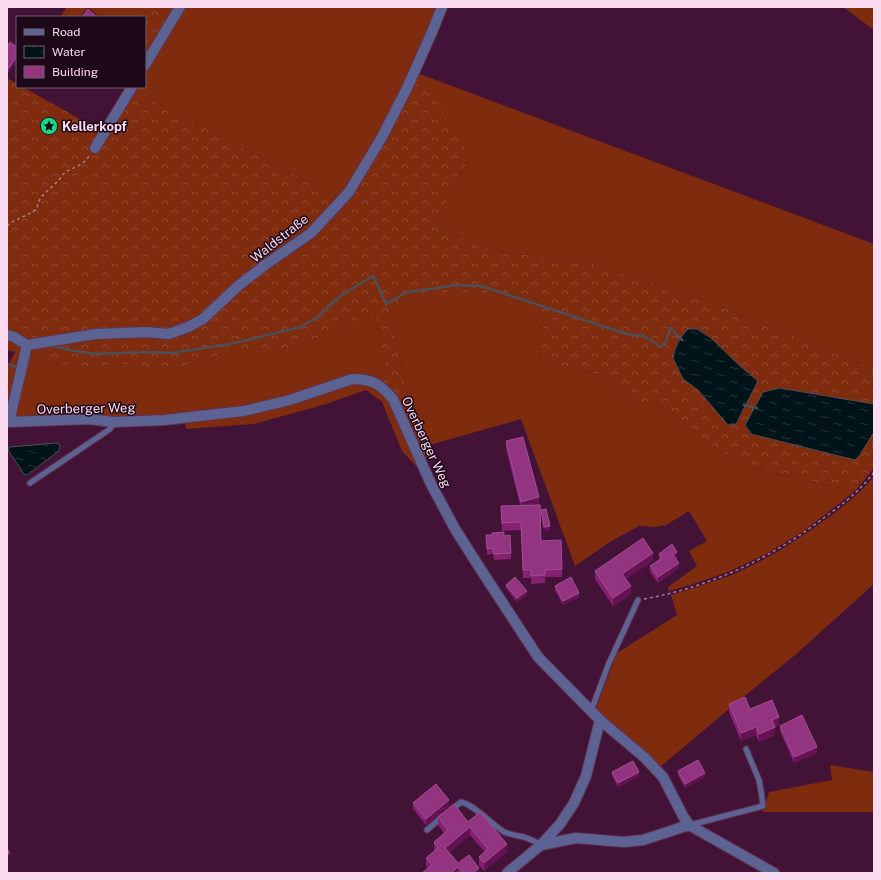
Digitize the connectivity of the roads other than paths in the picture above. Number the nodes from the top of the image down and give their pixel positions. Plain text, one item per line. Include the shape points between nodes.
1 (180, 7) edge
2 (442, 7) edge
3 (146, 63) edge
4 (131, 88) edge
5 (95, 148) road end
6 (7, 335) edge
7 (26, 345) junction
8 (8, 422) edge
9 (114, 422) junction
10 (30, 483) dead end
11 (638, 600) road end
12 (591, 711) junction
13 (600, 720) junction
14 (746, 749) dead end
15 (689, 825) junction
16 (427, 830) dead end
17 (541, 845) junction
18 (507, 873) edge
19 (774, 873) edge

1 - 3 street
2 - 7 street, Waldstraße via 407,88 382,137 349,192 311,233 238,286 203,320 188,327 169,334 96,334
4 - 5 street
6 - 7 street
7 - 8 street
8 - 9 street, Overberger Weg
9 - 10 lane via 110,429
9 - 12 street, Overberger Weg via 164,420 244,411 290,400 352,379 372,381 393,399 431,484 455,529 538,657
11 - 12 lane via 609,663
12 - 13 street, Overberger Weg
13 - 15 street, Overberger Weg via 644,757 663,777
13 - 17 street via 586,776 574,803
14 - 15 lane via 759,780 762,806
15 - 17 street via 643,840 624,842 576,838
15 - 19 street, Overberger Weg
16 - 17 lane via 461,802 479,812 504,832 530,839
17 - 18 street

